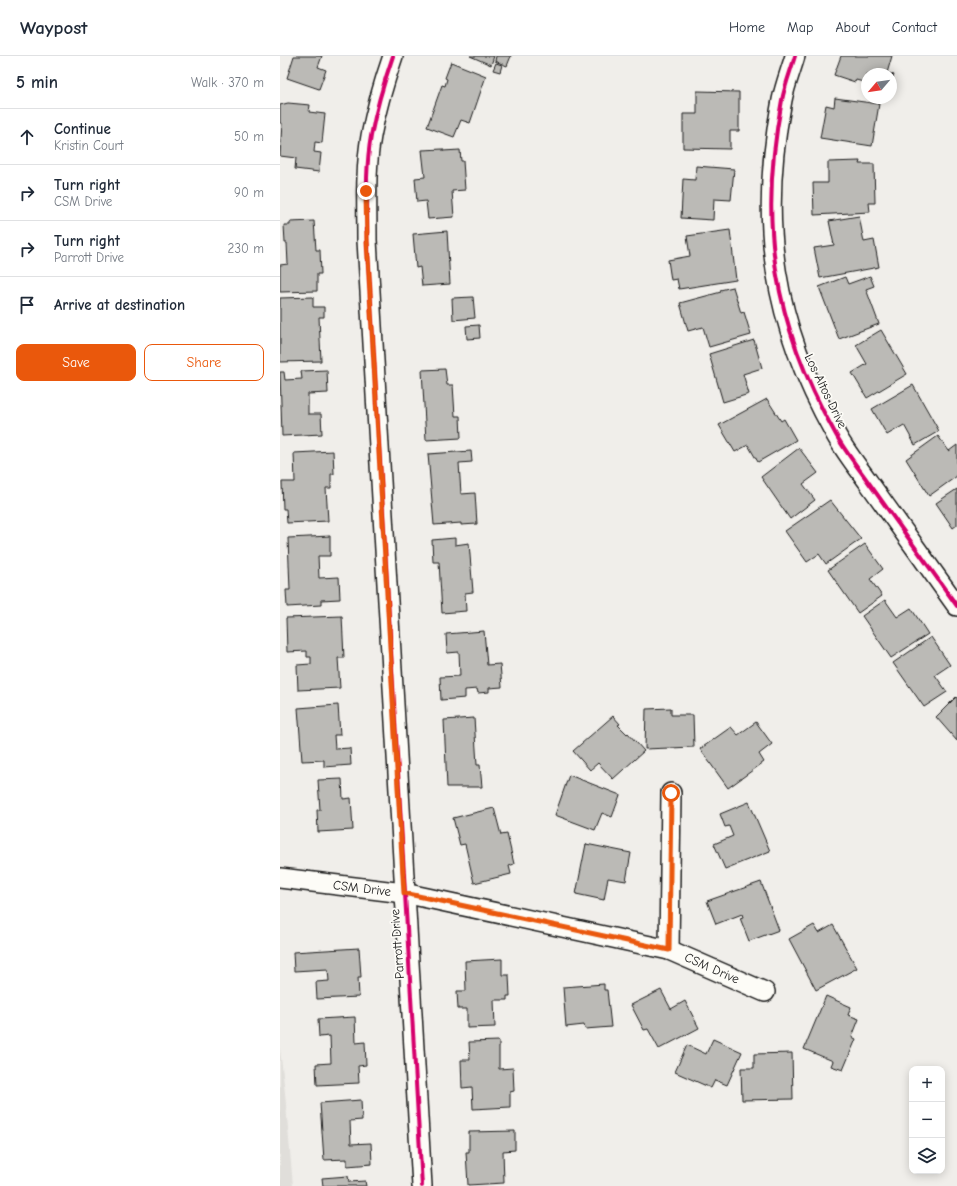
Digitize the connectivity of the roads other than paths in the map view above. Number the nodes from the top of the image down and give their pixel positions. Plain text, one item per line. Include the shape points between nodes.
1 (393, 56) edge
2 (795, 56) edge
3 (957, 606) edge
4 (671, 793) dead end
5 (280, 878) edge
6 (404, 893) junction
7 (669, 950) junction
8 (765, 992) dead end
9 (422, 1186) edge

1 - 6 street, Parrott Drive via 382,88 371,137 366,191
2 - 3 street, Los Altos Drive via 782,99 774,154 770,218 777,283 790,335 806,378 835,434
4 - 7 street
5 - 6 street, CSM Drive
6 - 7 street, CSM Drive
6 - 9 street, Parrott Drive
7 - 8 street, CSM Drive

